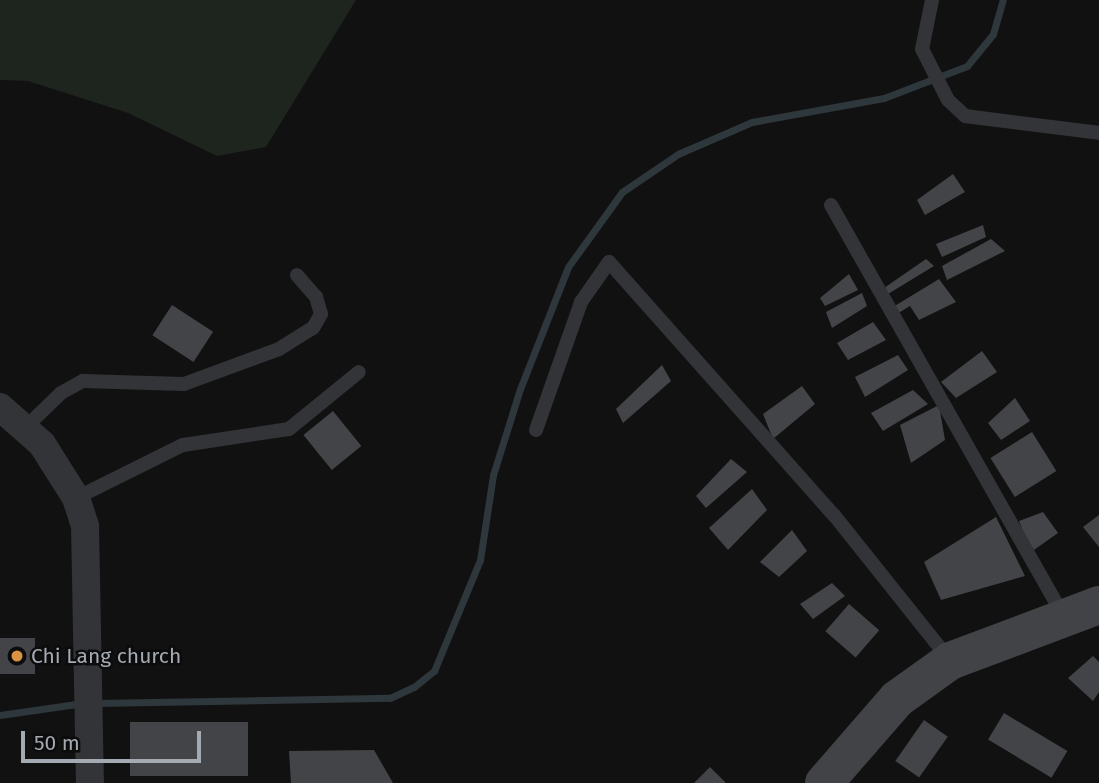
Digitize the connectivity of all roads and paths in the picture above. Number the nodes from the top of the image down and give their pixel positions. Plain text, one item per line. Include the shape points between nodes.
1 (932, 0) edge
2 (1099, 133) edge
3 (831, 205) dead end
4 (297, 275) dead end
5 (359, 372) dead end
6 (0, 407) edge
7 (27, 426) junction
8 (536, 430) dead end
9 (76, 498) junction
10 (1099, 605) edge
11 (1063, 615) junction
12 (950, 661) junction
13 (90, 783) edge
14 (824, 783) edge

1 - 2 lane via 922,49 948,100 965,116
3 - 11 lane
4 - 7 lane via 316,297 321,314 313,328 279,349 184,384 83,382 61,393
5 - 9 lane via 289,429 183,445
6 - 7 street
7 - 9 street
8 - 12 lane via 581,302 609,262 834,515
9 - 13 street via 85,526
10 - 11 main road
11 - 12 main road
12 - 14 main road via 897,699

